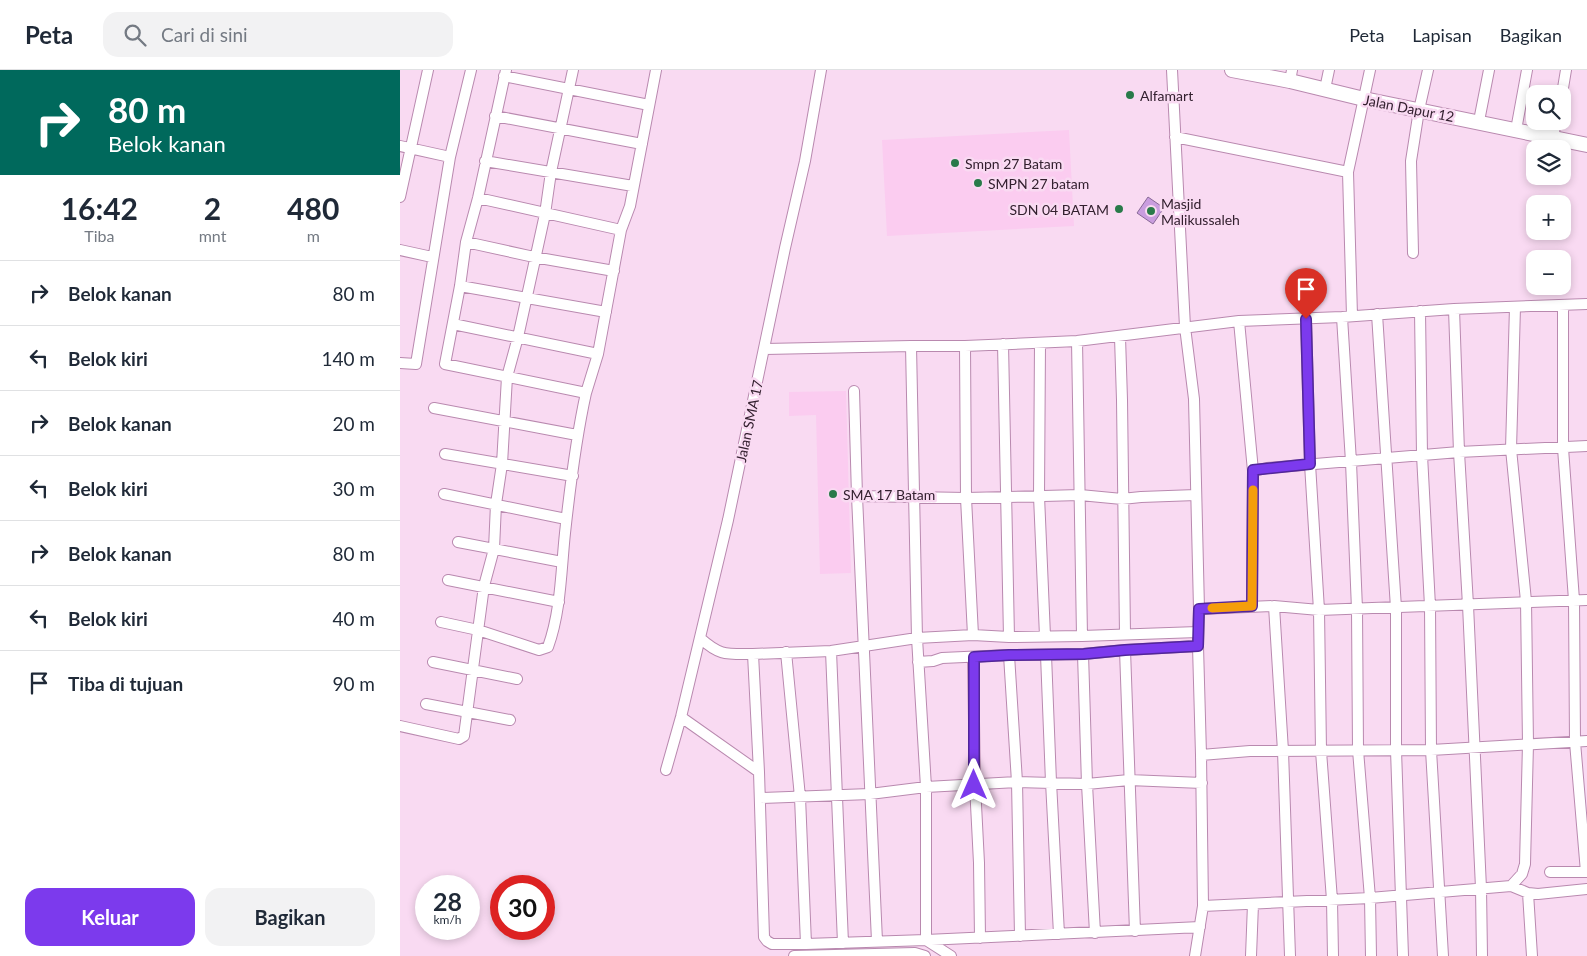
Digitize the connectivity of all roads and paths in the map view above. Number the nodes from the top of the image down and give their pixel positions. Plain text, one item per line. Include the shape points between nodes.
1 (428, 70) edge
2 (472, 70) edge
3 (573, 70) edge
4 (656, 70) edge
5 (821, 70) edge
6 (1172, 70) edge
7 (1236, 70) edge
8 (1329, 70) edge
9 (1370, 70) edge
10 (1428, 70) edge
11 (1489, 70) edge
12 (1527, 70) edge
13 (1566, 70) edge
14 (505, 73) edge
15 (1291, 75) edge
16 (1564, 85) edge
17 (569, 89) junction
18 (1325, 89) junction
19 (1364, 99) junction
20 (649, 105) junction
21 (1419, 110) junction
22 (495, 116) junction
23 (1479, 121) junction
24 (560, 129) junction
25 (1516, 130) junction
26 (1554, 130) edge
27 (1175, 137) junction
28 (1553, 138) junction
29 (642, 144) junction
30 (1587, 145) edge
31 (400, 146) edge
32 (411, 147) junction
33 (450, 157) junction
34 (485, 161) junction
35 (551, 172) junction
36 (1348, 172) junction
37 (633, 186) junction
38 (400, 197) edge
39 (478, 198) junction
40 (545, 214) junction
41 (621, 230) junction
42 (466, 242) junction
43 (400, 250) edge
44 (1413, 253) dead end
45 (432, 256) junction
46 (534, 257) junction
47 (614, 271) junction
48 (460, 286) junction
49 (526, 298) junction
50 (1587, 304) edge
51 (1563, 305) junction
52 (1515, 307) junction
53 (1454, 309) junction
54 (1420, 311) junction
55 (606, 312) junction
56 (1377, 314) junction
57 (1347, 317) junction
58 (1306, 319) junction
59 (1239, 320) junction
60 (453, 324) junction
61 (1185, 326) junction
62 (518, 337) junction
63 (1120, 337) junction
64 (1077, 341) junction
65 (1040, 343) junction
66 (1003, 344) junction
67 (911, 346) junction
68 (964, 346) junction
69 (765, 349) junction
70 (598, 354) junction
71 (400, 363) edge
72 (507, 377) junction
73 (854, 391) dead end
74 (586, 393) junction
75 (434, 408) dead end
76 (505, 421) junction
77 (577, 435) junction
78 (1587, 446) edge
79 (1563, 448) junction
80 (1511, 449) junction
81 (1459, 452) junction
82 (445, 454) dead end
83 (1422, 455) junction
84 (1387, 458) junction
85 (1351, 462) junction
86 (502, 464) junction
87 (1310, 464) junction
88 (1253, 470) junction
89 (573, 476) junction
90 (444, 494) dead end
91 (1080, 494) junction
92 (1196, 495) junction
93 (857, 496) junction
94 (1039, 496) junction
95 (1007, 497) junction
96 (914, 498) junction
97 (966, 498) junction
98 (1122, 499) junction
99 (496, 504) junction
100 (566, 519) junction
101 (458, 542) dead end
102 (494, 549) junction
103 (562, 562) junction
104 (448, 580) dead end
105 (484, 586) junction
106 (1574, 600) junction
107 (1587, 600) edge
108 (1526, 601) junction
109 (559, 602) junction
110 (1468, 605) junction
111 (1252, 606) junction
112 (1274, 606) junction
113 (1430, 606) junction
114 (1396, 608) junction
115 (1199, 609) junction
116 (1357, 609) junction
117 (1319, 610) junction
118 (441, 622) dead end
119 (478, 630) junction
120 (1198, 632) junction
121 (1125, 634) junction
122 (973, 635) junction
123 (1045, 636) junction
124 (1082, 636) junction
125 (1009, 637) junction
126 (700, 638) junction
127 (917, 638) junction
128 (865, 646) junction
129 (1198, 646) junction
130 (1125, 650) junction
131 (831, 651) junction
132 (786, 652) junction
133 (753, 654) junction
134 (1084, 654) junction
135 (1009, 655) junction
136 (1046, 655) junction
137 (974, 657) junction
138 (434, 662) dead end
139 (918, 662) junction
140 (472, 670) junction
141 (517, 679) dead end
142 (426, 704) dead end
143 (468, 713) junction
144 (681, 718) junction
145 (510, 720) dead end
146 (400, 726) edge
147 (1587, 741) edge
148 (1575, 742) junction
149 (1528, 744) junction
150 (1473, 748) junction
151 (1358, 750) junction
152 (1396, 750) junction
153 (1431, 750) junction
154 (1283, 751) junction
155 (1321, 751) junction
156 (1202, 755) junction
157 (666, 770) dead end
158 (759, 772) junction
159 (1129, 780) junction
160 (1017, 782) junction
161 (1050, 782) junction
162 (1202, 783) junction
163 (1087, 784) junction
164 (974, 785) junction
165 (926, 787) junction
166 (837, 794) junction
167 (870, 794) junction
168 (800, 797) junction
169 (760, 798) junction
170 (1550, 872) dead end
171 (1587, 872) edge
172 (1511, 886) junction
173 (1481, 888) junction
174 (1587, 889) edge
175 (1438, 892) junction
176 (1528, 894) junction
177 (1402, 895) junction
178 (1370, 898) junction
179 (1332, 900) junction
180 (1288, 901) junction
181 (1253, 904) junction
182 (1202, 906) junction
183 (1200, 927) junction
184 (1136, 931) junction
185 (1095, 933) junction
186 (1059, 934) junction
187 (1020, 936) junction
188 (980, 938) junction
189 (926, 940) junction
190 (877, 941) junction
191 (902, 941) junction
192 (860, 942) junction
193 (843, 943) junction
194 (811, 944) junction
195 (857, 955) edge
196 (901, 955) edge
197 (794, 956) edge
198 (811, 956) edge
199 (925, 956) edge
200 (951, 956) edge
201 (1195, 956) edge
202 (1251, 956) edge
203 (1290, 956) edge
204 (1334, 956) edge
205 (1371, 956) edge
206 (1403, 956) edge
207 (1443, 956) edge
208 (1482, 956) edge
209 (1532, 956) edge

1 - 32 street
2 - 33 street
3 - 17 street
4 - 20 street
5 - 69 street, Jalan SMA 17
6 - 27 street
7 - 15 street, Jalan Dapur 12
8 - 18 street
9 - 19 street
10 - 21 street
11 - 23 street
12 - 25 street
13 - 16 street
14 - 17 street
14 - 22 street
15 - 18 street, Jalan Dapur 12
17 - 20 street
17 - 24 street
18 - 19 street, Jalan Dapur 12
19 - 21 street, Jalan Dapur 12
19 - 36 street
20 - 29 street
21 - 23 street, Jalan Dapur 12
21 - 44 street via 1411,161
22 - 24 street
22 - 34 street
23 - 25 street, Jalan Dapur 12
24 - 29 street
24 - 35 street
25 - 28 street, Jalan Dapur 12
26 - 28 street
27 - 36 street
27 - 61 street
28 - 30 street, Jalan Dapur 12
29 - 37 street
31 - 32 street
32 - 33 street
32 - 38 street
33 - 45 street
34 - 35 street
34 - 39 street
35 - 37 street
35 - 40 street
36 - 57 street
37 - 41 street
39 - 40 street
39 - 42 street
40 - 41 street
40 - 46 street
41 - 47 street
42 - 46 street
42 - 48 street
43 - 45 street
45 - 71 street via 416,364
46 - 47 street
46 - 49 street
47 - 55 street
48 - 49 street
48 - 60 street
49 - 55 street
49 - 62 street
50 - 51 street
51 - 52 street
51 - 79 street
52 - 53 street
52 - 80 street
53 - 54 street
53 - 81 street
54 - 56 street
54 - 83 street
55 - 70 street
56 - 57 street
56 - 84 street
57 - 58 street
57 - 85 street
58 - 59 street
58 - 87 street
59 - 61 street
59 - 88 street
60 - 62 street
60 - 72 street via 445,364
61 - 63 street
61 - 92 street via 1194,399
62 - 70 street
62 - 72 street
63 - 64 street
63 - 98 street
64 - 65 street
64 - 91 street
65 - 66 street
65 - 94 street
66 - 68 street
66 - 95 street
67 - 68 street
67 - 69 street
67 - 96 street
68 - 97 street
69 - 126 street, Jalan SMA 17
70 - 74 street
72 - 74 street
72 - 76 street
73 - 93 street
74 - 77 street
75 - 76 street
76 - 77 street
76 - 86 street
77 - 89 street
78 - 79 street
79 - 80 street
79 - 106 street
80 - 81 street
80 - 108 street
81 - 83 street
81 - 110 street
82 - 86 street
83 - 84 street
83 - 113 street
84 - 85 street
84 - 114 street
85 - 87 street
85 - 116 street
86 - 89 street
86 - 99 street
87 - 88 street
87 - 117 street
88 - 111 street
89 - 100 street
90 - 99 street
91 - 94 street
91 - 98 street
91 - 124 street
92 - 98 street
92 - 115 street
93 - 96 street
93 - 128 street
94 - 95 street
94 - 123 street
95 - 97 street
95 - 125 street
96 - 97 street
96 - 127 street
97 - 122 street
98 - 121 street
99 - 100 street
99 - 102 street
100 - 103 street
101 - 102 street
102 - 103 street
102 - 105 street
103 - 109 street
104 - 105 street
105 - 109 street
105 - 119 street
106 - 107 street
106 - 108 street
106 - 148 street
108 - 110 street
108 - 149 street
109 - 119 street via 548,647 539,650
110 - 113 street
110 - 150 street
111 - 112 street
111 - 115 street
112 - 117 street
112 - 154 street
113 - 114 street
113 - 153 street
114 - 116 street
114 - 152 street
115 - 120 street
116 - 117 street
116 - 151 street
117 - 155 street
118 - 119 street
119 - 140 street
120 - 121 street
120 - 129 street
121 - 124 street
122 - 125 street
122 - 127 street
123 - 124 street
123 - 125 street
126 - 133 street via 714,650 726,654
126 - 144 street, Jalan SMA 17
127 - 128 street
127 - 139 street
128 - 131 street
128 - 167 street
129 - 130 street
129 - 156 street
130 - 134 street
130 - 159 street
131 - 132 street
131 - 166 street
132 - 133 street
132 - 168 street
133 - 158 street
134 - 136 street
134 - 163 street
135 - 136 street
135 - 137 street
135 - 160 street
136 - 161 street
137 - 139 street
137 - 164 street
138 - 140 street
139 - 165 street
140 - 141 street
140 - 143 street
142 - 143 street
143 - 145 street
143 - 146 street via 464,736 459,739
144 - 157 street, Jalan SMA 17
144 - 158 street
147 - 148 street
148 - 149 street
148 - 171 street
149 - 150 street
149 - 172 street via 1525,864 1522,874
150 - 153 street
150 - 173 street
151 - 152 street
151 - 155 street
151 - 178 street
152 - 153 street
152 - 177 street
153 - 175 street
154 - 155 street
154 - 156 street
154 - 180 street
155 - 179 street
156 - 162 street
158 - 169 street
159 - 162 street
159 - 163 street
159 - 184 street
160 - 161 street
160 - 164 street
160 - 187 street
161 - 163 street
161 - 186 street
162 - 182 street
163 - 185 street
164 - 165 street
164 - 188 street
165 - 167 street
165 - 189 street
166 - 167 street
166 - 168 street
166 - 193 street
167 - 190 street
168 - 169 street
168 - 194 street
169 - 194 street via 764,937 772,944
170 - 171 street
172 - 173 street
172 - 176 street
173 - 175 street
173 - 208 street
174 - 176 street
175 - 177 street
175 - 207 street
176 - 209 street
177 - 178 street
177 - 206 street
178 - 179 street
178 - 205 street
179 - 180 street
179 - 204 street
180 - 181 street
180 - 203 street
181 - 182 street
181 - 202 street
182 - 183 street
183 - 184 street
183 - 201 street
184 - 185 street
185 - 186 street
186 - 187 street
187 - 188 street
188 - 189 street
189 - 191 street
189 - 200 street
190 - 191 street
190 - 192 street
191 - 196 street
192 - 193 street
192 - 195 street
193 - 194 street
194 - 198 street
195 - 196 street
195 - 198 street
196 - 199 street via 915,953
197 - 198 street

